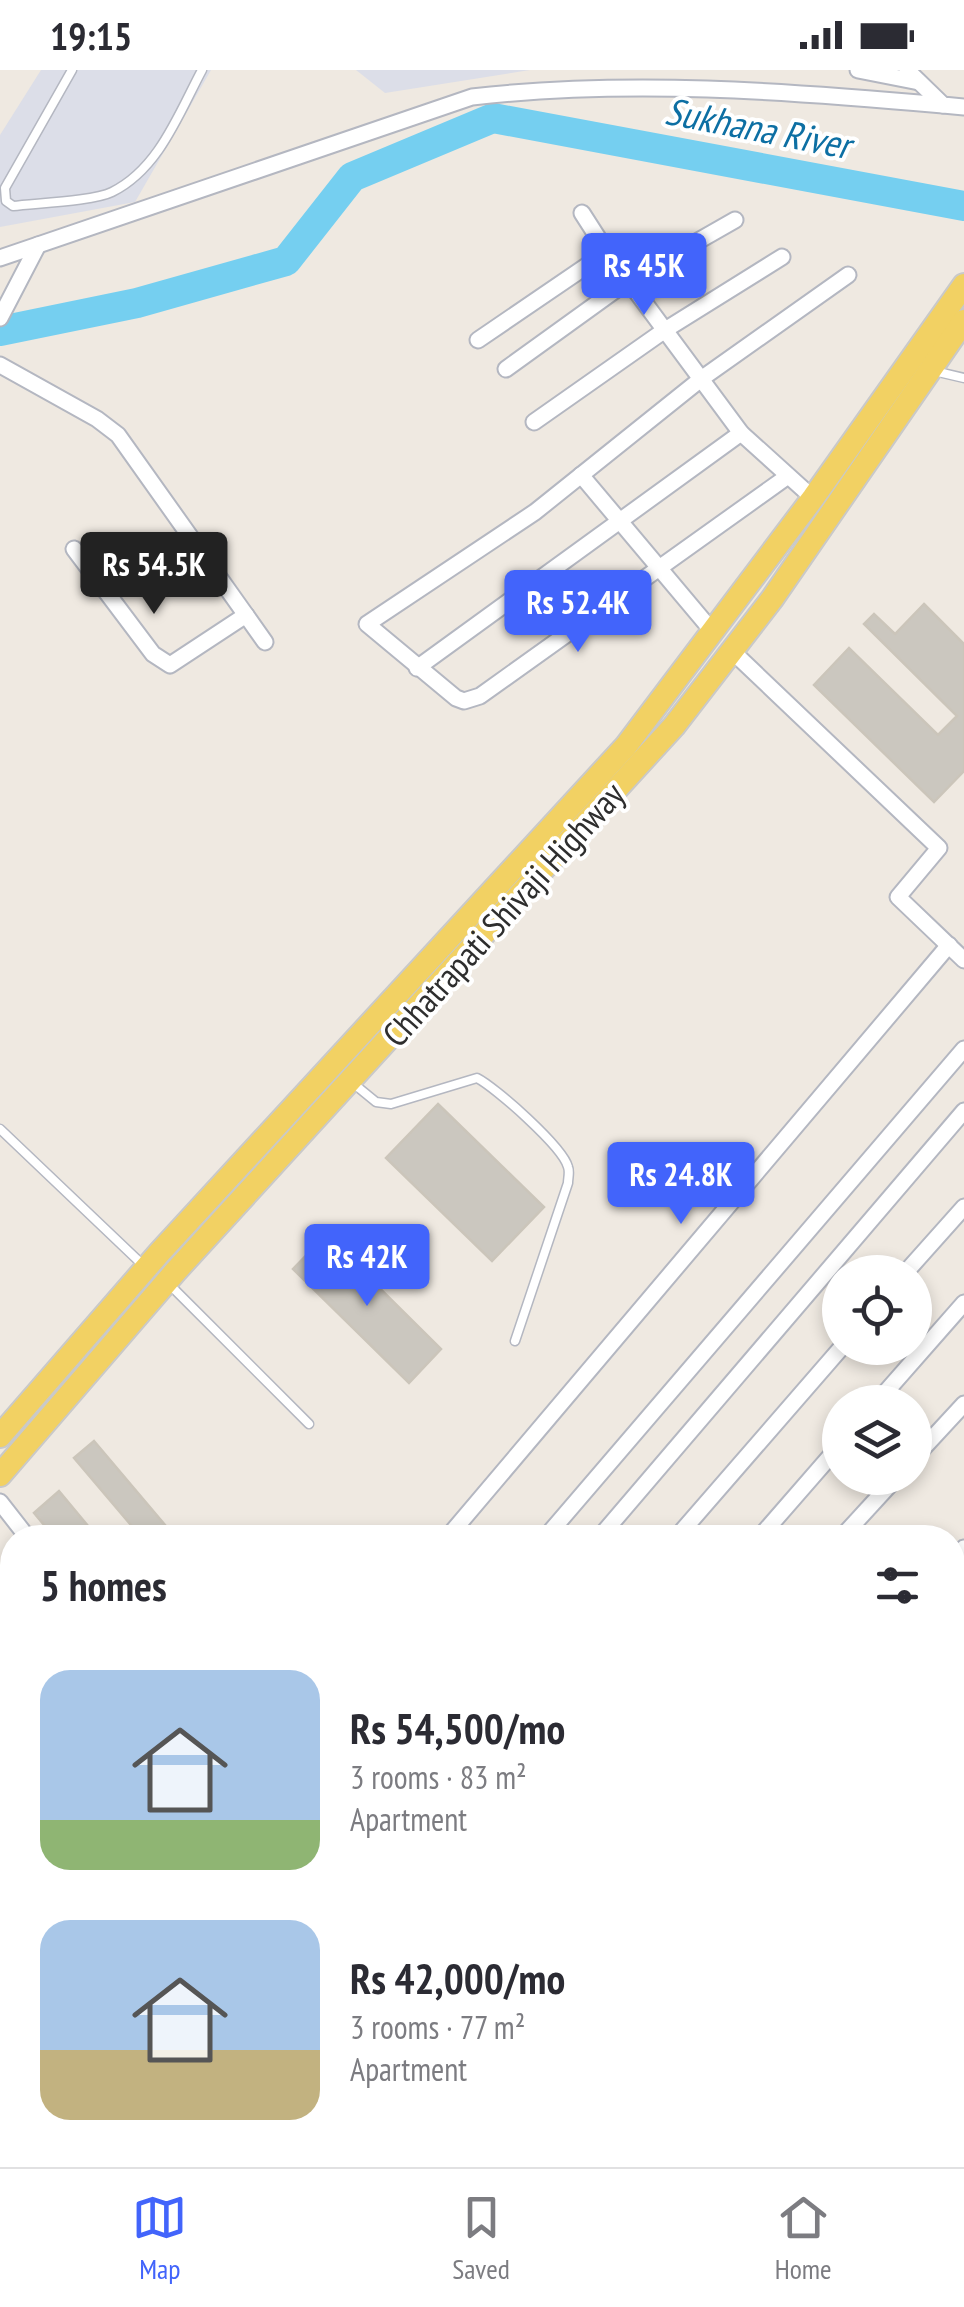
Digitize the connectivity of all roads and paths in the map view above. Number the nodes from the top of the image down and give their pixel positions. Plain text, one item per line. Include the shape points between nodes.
1 (72, 70) edge
2 (202, 70) edge
3 (858, 70) edge
4 (913, 76) edge
5 (943, 105) junction
6 (964, 107) edge
7 (582, 213) dead end
8 (736, 220) dead end
9 (38, 245) junction
10 (607, 252) junction
11 (782, 257) dead end
12 (0, 258) edge
13 (848, 275) dead end
14 (628, 280) junction
15 (959, 306) edge
16 (1, 317) edge
17 (665, 330) junction
18 (478, 340) dead end
19 (0, 365) edge
20 (506, 369) dead end
21 (930, 370) junction
22 (964, 378) edge
23 (702, 379) junction
24 (534, 422) dead end
25 (741, 433) junction
26 (582, 475) junction
27 (788, 476) junction
28 (813, 498) junction
29 (620, 521) junction
30 (74, 549) dead end
31 (660, 569) junction
32 (246, 615) junction
33 (713, 632) junction
34 (265, 642) dead end
35 (732, 650) junction
36 (418, 668) junction
37 (949, 945) junction
38 (964, 960) edge
39 (964, 1049) edge
40 (351, 1081) junction
41 (964, 1111) edge
42 (0, 1129) edge
43 (964, 1206) edge
44 (921, 1255) edge
45 (146, 1268) junction
46 (166, 1282) junction
47 (964, 1302) edge
48 (515, 1341) dead end
49 (826, 1365) edge
50 (892, 1385) edge
51 (964, 1404) edge
52 (309, 1424) dead end
53 (0, 1436) edge
54 (932, 1439) edge
55 (822, 1466) edge
56 (0, 1474) edge
57 (880, 1495) edge
58 (0, 1502) edge
59 (18, 1525) edge
60 (458, 1525) edge
61 (556, 1525) edge
62 (610, 1525) edge
63 (687, 1525) edge
64 (770, 1525) edge
65 (853, 1525) edge

1 - 2 lane via 5,188 13,206 110,194 133,178 152,162
3 - 4 street
4 - 5 street
5 - 6 street
5 - 9 street via 676,88 540,89 472,98
7 - 10 street
8 - 14 street
9 - 12 street
9 - 16 street
10 - 14 street
10 - 18 street
11 - 17 street
13 - 23 street
14 - 17 street
14 - 20 street
15 - 21 main road, Chhatrapati Shivaji Highway
15 - 28 main road, Chhatrapati Shivaji Highway
17 - 23 street
17 - 24 street
19 - 32 street via 118,435
21 - 22 lane
21 - 35 main road, Chhatrapati Shivaji Highway
23 - 25 street
23 - 26 street
25 - 27 street
25 - 29 street
26 - 29 street
26 - 36 street via 367,624
27 - 28 street
27 - 31 street
28 - 33 main road, Chhatrapati Shivaji Highway
29 - 31 street
29 - 36 street
30 - 32 street via 153,654 170,665
31 - 33 street
31 - 36 street via 480,696 456,698
32 - 34 street
33 - 45 main road, Chhatrapati Shivaji Highway via 626,746
35 - 37 street via 939,848 898,897
35 - 40 main road, Chhatrapati Shivaji Highway via 674,726
37 - 38 street
37 - 60 street
39 - 61 street
40 - 46 main road, Chhatrapati Shivaji Highway
40 - 48 lane via 376,1102 391,1104 477,1078 494,1086 559,1152 568,1183
41 - 62 street
42 - 45 lane
43 - 44 street
45 - 53 main road, Chhatrapati Shivaji Highway
46 - 52 lane
46 - 56 main road, Chhatrapati Shivaji Highway
47 - 50 street
49 - 63 street
51 - 54 street
55 - 64 street
57 - 65 street
58 - 59 street

